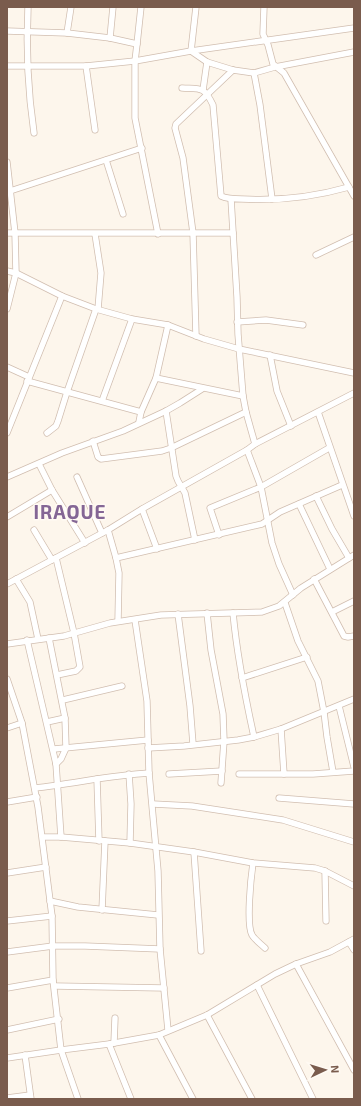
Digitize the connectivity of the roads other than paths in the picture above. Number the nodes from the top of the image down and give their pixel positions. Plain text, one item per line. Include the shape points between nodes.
1 (28, 7) edge
2 (70, 7) edge
3 (112, 7) edge
4 (141, 7) edge
5 (196, 7) edge
6 (264, 7) edge
7 (354, 28) edge
8 (7, 31) edge
9 (28, 33) junction
10 (67, 33) junction
11 (110, 38) junction
12 (265, 40) junction
13 (137, 44) junction
14 (191, 51) junction
15 (354, 52) edge
16 (135, 61) junction
17 (207, 62) junction
18 (7, 66) edge
19 (86, 66) junction
20 (28, 67) junction
21 (275, 67) junction
22 (233, 70) junction
23 (254, 73) junction
24 (182, 88) dead end
25 (205, 92) junction
26 (95, 130) dead end
27 (34, 133) dead end
28 (142, 148) junction
29 (106, 160) junction
30 (7, 162) edge
31 (349, 187) junction
32 (9, 192) edge
33 (354, 196) edge
34 (231, 199) junction
35 (272, 199) junction
36 (123, 214) dead end
37 (15, 233) junction
38 (193, 233) junction
39 (233, 233) junction
40 (7, 234) edge
41 (95, 234) junction
42 (158, 234) junction
43 (354, 237) edge
44 (316, 255) dead end
45 (7, 271) edge
46 (16, 274) junction
47 (62, 296) junction
48 (7, 309) edge
49 (97, 309) junction
50 (132, 319) junction
51 (238, 322) junction
52 (168, 325) junction
53 (303, 325) dead end
54 (196, 336) junction
55 (239, 349) junction
56 (270, 356) junction
57 (7, 367) edge
58 (354, 373) edge
59 (156, 378) junction
60 (28, 379) junction
61 (202, 389) junction
62 (67, 392) junction
63 (354, 393) edge
64 (243, 396) junction
65 (102, 401) junction
66 (166, 411) junction
67 (141, 412) junction
68 (246, 412) junction
69 (318, 412) junction
70 (139, 422) junction
71 (291, 426) junction
72 (7, 433) edge
73 (47, 433) dead end
74 (93, 441) junction
75 (255, 444) junction
76 (171, 448) junction
77 (329, 448) junction
78 (247, 450) junction
79 (39, 464) junction
80 (7, 477) edge
81 (77, 477) dead end
82 (342, 485) junction
83 (181, 487) junction
84 (261, 487) junction
85 (52, 490) junction
86 (316, 496) junction
87 (299, 504) junction
88 (142, 509) junction
89 (354, 516) edge
90 (7, 518) edge
91 (267, 519) junction
92 (34, 530) dead end
93 (108, 530) junction
94 (102, 533) junction
95 (219, 535) junction
96 (195, 540) junction
97 (85, 543) junction
98 (156, 549) junction
99 (351, 556) edge
100 (116, 558) junction
101 (54, 559) junction
102 (330, 569) junction
103 (16, 579) junction
104 (314, 579) junction
105 (7, 584) edge
106 (292, 595) junction
107 (354, 601) edge
108 (285, 603) junction
109 (332, 612) junction
110 (207, 613) junction
111 (233, 613) junction
112 (178, 614) junction
113 (135, 620) junction
114 (118, 621) junction
115 (74, 633) junction
116 (354, 636) edge
117 (49, 638) junction
118 (38, 639) junction
119 (27, 640) junction
120 (7, 644) edge
121 (306, 657) junction
122 (57, 675) junction
123 (242, 678) junction
124 (7, 679) edge
125 (122, 686) dead end
126 (354, 699) edge
127 (62, 700) junction
128 (339, 706) junction
129 (324, 712) junction
130 (65, 718) junction
131 (47, 722) junction
132 (22, 723) junction
133 (7, 728) edge
134 (281, 729) junction
135 (254, 737) junction
136 (148, 740) junction
137 (224, 741) junction
138 (193, 744) junction
139 (66, 748) junction
140 (148, 748) junction
141 (54, 749) junction
142 (56, 764) junction
143 (354, 767) edge
144 (222, 771) junction
145 (354, 771) edge
146 (333, 772) junction
147 (149, 773) junction
148 (129, 774) junction
149 (169, 774) dead end
150 (239, 774) dead end
151 (284, 774) junction
152 (97, 779) junction
153 (221, 783) dead end
154 (58, 786) junction
155 (35, 788) junction
156 (37, 797) junction
157 (279, 798) dead end
158 (7, 802) edge
159 (153, 804) junction
160 (354, 804) edge
161 (43, 837) junction
162 (61, 837) junction
163 (99, 841) junction
164 (105, 841) junction
165 (354, 842) edge
166 (130, 843) junction
167 (156, 847) junction
168 (194, 852) junction
169 (253, 863) junction
170 (46, 868) junction
171 (325, 871) junction
172 (7, 874) edge
173 (354, 886) edge
174 (50, 901) junction
175 (102, 910) junction
176 (158, 915) junction
177 (52, 916) junction
178 (7, 921) edge
179 (326, 921) dead end
180 (352, 940) edge
181 (53, 946) junction
182 (265, 948) dead end
183 (160, 949) junction
184 (354, 950) edge
185 (201, 951) dead end
186 (7, 952) edge
187 (296, 964) junction
188 (54, 983) junction
189 (257, 985) junction
190 (7, 988) edge
191 (164, 988) junction
192 (207, 1015) junction
193 (115, 1018) dead end
194 (59, 1019) junction
195 (7, 1030) edge
196 (168, 1030) junction
197 (159, 1035) junction
198 (111, 1044) junction
199 (61, 1050) junction
200 (25, 1055) junction
201 (7, 1058) edge
202 (354, 1068) edge
203 (30, 1097) edge
204 (7, 1098) edge
205 (78, 1099) edge
206 (131, 1099) edge
207 (193, 1099) edge
208 (252, 1099) edge
209 (313, 1099) edge

1 - 9 street
2 - 10 street
3 - 11 street
4 - 13 street
5 - 14 street
6 - 12 street via 262,28
7 - 12 street
8 - 9 street
9 - 10 street
9 - 20 street
10 - 11 street
11 - 13 street
12 - 14 street
12 - 21 street
13 - 16 street
14 - 16 street
14 - 17 street
15 - 21 street
16 - 19 street
16 - 28 street via 135,118
17 - 22 street
17 - 25 street
18 - 20 street
19 - 20 street
19 - 26 street
20 - 27 street
21 - 23 street
21 - 31 street via 284,73
22 - 23 street
22 - 25 street
23 - 35 street
24 - 25 street
25 - 34 street via 212,105 221,196
25 - 38 street via 175,128 184,158
28 - 29 street
28 - 42 street
29 - 32 street
29 - 36 street
30 - 32 street
31 - 33 street
31 - 35 street via 320,194
32 - 37 street
34 - 35 street
34 - 39 street
37 - 40 street
37 - 41 street
37 - 46 street
38 - 39 street
38 - 42 street
38 - 54 street
39 - 51 street
41 - 42 street
41 - 49 street via 101,273
43 - 44 street
45 - 46 street
46 - 47 street
46 - 48 street
47 - 49 street
47 - 60 street
49 - 50 street
49 - 62 street
50 - 52 street
50 - 65 street
51 - 53 street via 266,320
51 - 55 street
52 - 54 street
52 - 59 street
54 - 55 street
55 - 56 street
55 - 64 street
56 - 58 street
56 - 71 street via 277,391
57 - 60 street
59 - 61 street
59 - 67 street
60 - 62 street
60 - 72 street
61 - 64 street
61 - 66 street
62 - 65 street
62 - 73 street via 57,425
63 - 69 street
64 - 68 street
65 - 67 street
66 - 70 street
66 - 76 street
67 - 70 street
68 - 75 street
68 - 76 street
69 - 71 street
69 - 77 street
70 - 74 street via 123,431
71 - 75 street
74 - 76 street via 101,459
74 - 79 street
75 - 78 street
76 - 83 street via 176,476
77 - 82 street
77 - 84 street
78 - 83 street
78 - 84 street
79 - 80 street
79 - 85 street
81 - 94 street
82 - 86 street
82 - 89 street
83 - 88 street
83 - 96 street via 185,493
84 - 91 street
84 - 95 street via 210,508
85 - 90 street
85 - 97 street
86 - 87 street
86 - 99 street via 332,529
87 - 91 street
87 - 102 street
88 - 93 street
88 - 98 street
91 - 95 street via 262,524
91 - 106 street via 279,564
92 - 101 street
93 - 94 street
93 - 100 street
94 - 97 street
95 - 96 street
96 - 98 street
97 - 101 street
98 - 100 street
99 - 102 street
100 - 114 street
101 - 103 street
101 - 115 street
102 - 104 street
103 - 105 street
103 - 118 street via 30,602
104 - 106 street
104 - 109 street
106 - 108 street
107 - 109 street
108 - 111 street via 262,612
108 - 121 street
109 - 116 street via 344,636
110 - 111 street
110 - 112 street
110 - 137 street via 223,714
111 - 123 street
112 - 113 street
112 - 138 street
113 - 114 street
113 - 136 street via 147,701
114 - 115 street
115 - 117 street
115 - 122 street via 79,668
117 - 118 street
117 - 122 street
118 - 119 street
119 - 120 street
119 - 131 street
121 - 123 street
121 - 129 street via 318,681
122 - 127 street
123 - 135 street
124 - 132 street
125 - 127 street
126 - 128 street
127 - 130 street
128 - 129 street
128 - 143 street
129 - 134 street
129 - 146 street
130 - 131 street
130 - 139 street
131 - 141 street
132 - 133 street
132 - 155 street
134 - 135 street
134 - 151 street
135 - 137 street
136 - 139 street
136 - 140 street
137 - 138 street
137 - 144 street
138 - 140 street
139 - 141 street
139 - 142 street
140 - 147 street
141 - 142 street
142 - 154 street
144 - 149 street
144 - 153 street
145 - 146 street
146 - 151 street
147 - 148 street
147 - 159 street
148 - 152 street
148 - 166 street
150 - 151 street
152 - 154 street
152 - 163 street
154 - 155 street
154 - 162 street
155 - 156 street
156 - 158 street
156 - 161 street
157 - 160 street
159 - 165 street via 192,806 283,820
159 - 167 street
161 - 162 street
161 - 170 street
162 - 163 street
163 - 164 street
164 - 166 street
164 - 175 street
166 - 167 street
167 - 168 street
167 - 176 street
168 - 169 street
168 - 185 street
169 - 171 street
169 - 182 street via 249,926 256,940
170 - 172 street
170 - 174 street
171 - 173 street
171 - 179 street
174 - 175 street
174 - 177 street
175 - 176 street
176 - 183 street
177 - 178 street
177 - 181 street
180 - 184 street
180 - 187 street via 330,952
181 - 183 street
181 - 186 street
181 - 188 street
183 - 191 street
187 - 189 street
187 - 202 street
188 - 190 street
188 - 191 street
188 - 194 street
189 - 192 street
189 - 209 street
191 - 196 street
192 - 196 street
192 - 208 street
193 - 198 street
194 - 195 street
194 - 199 street
196 - 197 street
197 - 198 street
197 - 207 street
198 - 199 street
198 - 206 street
199 - 200 street
199 - 205 street
200 - 201 street
200 - 203 street
203 - 204 street

